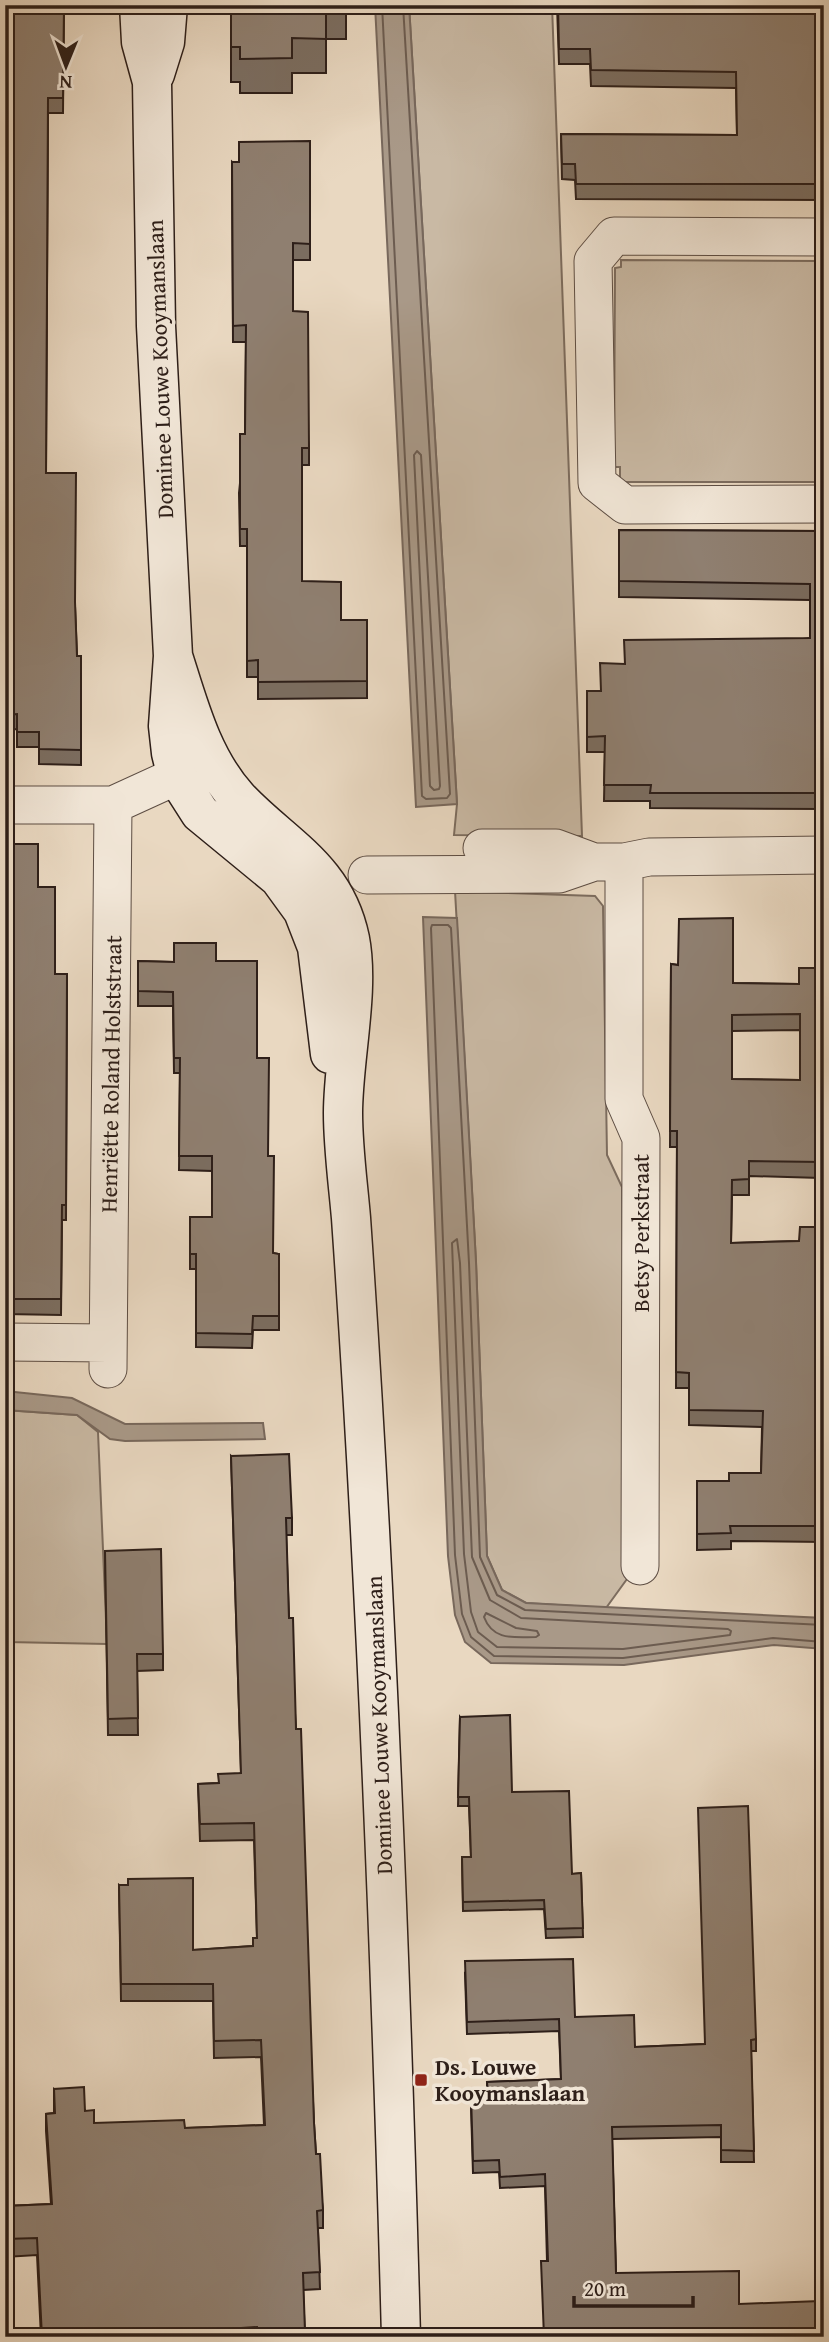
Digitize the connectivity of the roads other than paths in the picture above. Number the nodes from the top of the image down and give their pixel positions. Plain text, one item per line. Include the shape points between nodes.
1 (139, 5) edge
2 (168, 5) edge
3 (152, 82) junction
4 (824, 237) edge
5 (824, 504) edge
6 (193, 768) junction
7 (5, 804) edge
8 (113, 805) junction
9 (824, 855) edge
10 (609, 862) junction
11 (335, 893) junction
12 (5, 1342) edge
13 (640, 1566) dead end
14 (401, 2337) edge

1 - 3 street, Dominee Louwe Kooymanslaan via 141,42
2 - 3 street, Dominee Louwe Kooymanslaan via 165,42
3 - 6 street, Dominee Louwe Kooymanslaan via 156,326 173,656 168,726 171,753
4 - 5 street via 614,236 593,261 597,483 625,505
6 - 8 street
6 - 11 street, Dominee Louwe Kooymanslaan via 200,813 279,878
7 - 8 street
8 - 12 street, Henriëtte Roland Holststraat via 108,1356
9 - 10 street via 649,857
10 - 11 street via 556,848 394,849
10 - 13 street, Betsy Perkstraat via 624,1100 640,1138
11 - 14 street, Dominee Louwe Kooymanslaan via 317,947 343,1114 362,1381 379,1690

